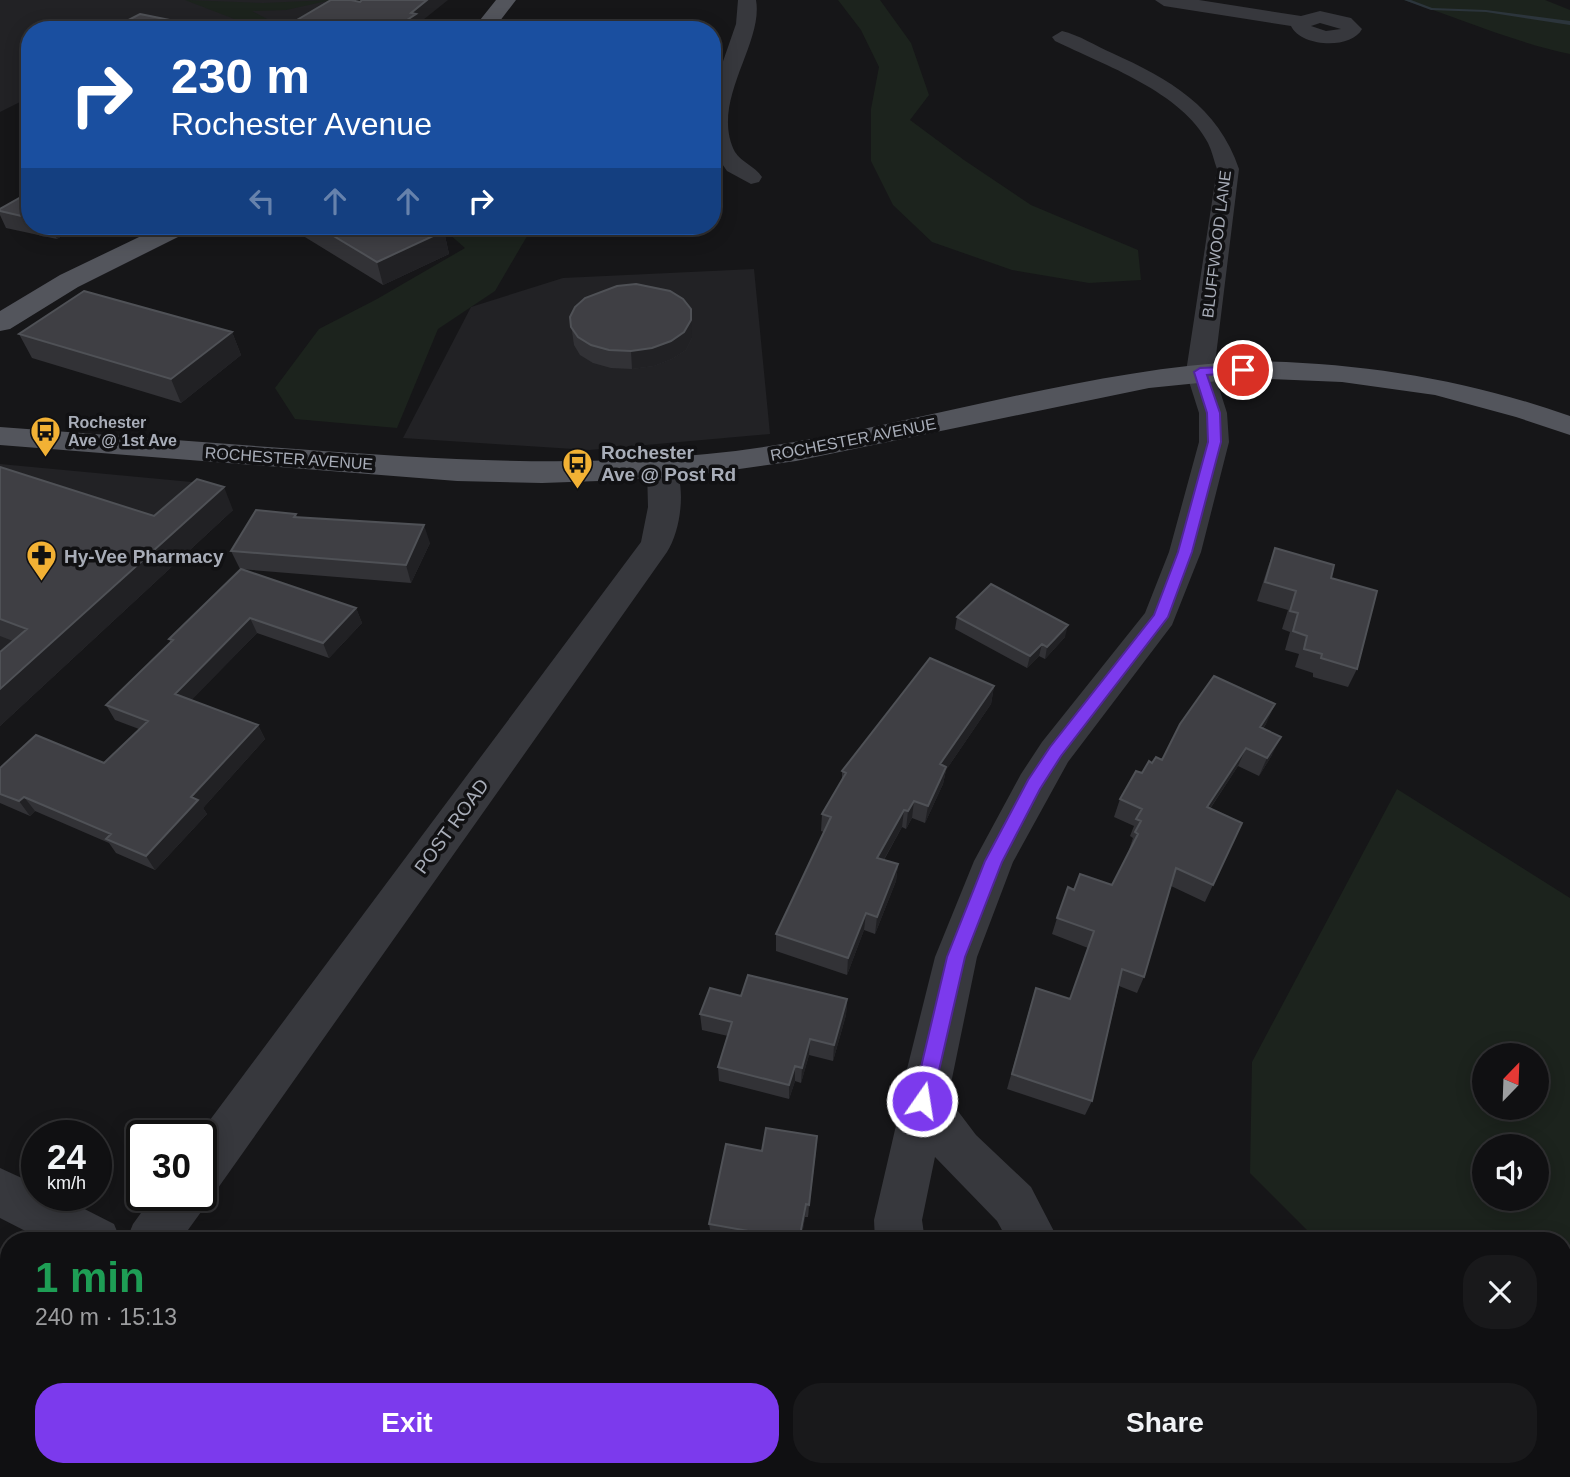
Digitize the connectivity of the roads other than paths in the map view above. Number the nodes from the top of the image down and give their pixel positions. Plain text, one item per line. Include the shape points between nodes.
1 (506, 0) edge
2 (747, 0) edge
3 (1164, 0) edge
4 (489, 21) edge
5 (1301, 22) dead end
6 (1062, 37) dead end
7 (721, 116) edge
8 (721, 145) edge
9 (751, 177) dead end
10 (163, 235) edge
11 (0, 323) edge
12 (1200, 372) junction
13 (1570, 426) edge
14 (0, 436) edge
15 (662, 469) junction
16 (922, 1101) junction
17 (217, 1149) edge
18 (0, 1192) edge
19 (172, 1211) edge
20 (79, 1232) edge
21 (157, 1232) edge
22 (899, 1232) edge
23 (1030, 1232) edge

1 - 4 main road
2 - 7 street via 748,15 725,83
3 - 5 street
6 - 12 street, BLUFFWOOD LANE via 1181,100 1206,121 1225,153 1227,169
8 - 9 street via 729,163
10 - 11 main road via 68,281
12 - 13 main road, ROCHESTER AVENUE via 1287,370 1377,377 1470,396
12 - 15 main road, ROCHESTER AVENUE via 797,451
12 - 16 street via 1213,413 1214,442 1185,552 1160,617 1055,752 994,861 956,957
14 - 15 main road, ROCHESTER AVENUE via 480,472
15 - 17 street, POST ROAD via 664,525 656,544
16 - 22 street
16 - 23 street via 959,1151 1014,1205
18 - 20 street
19 - 21 street

